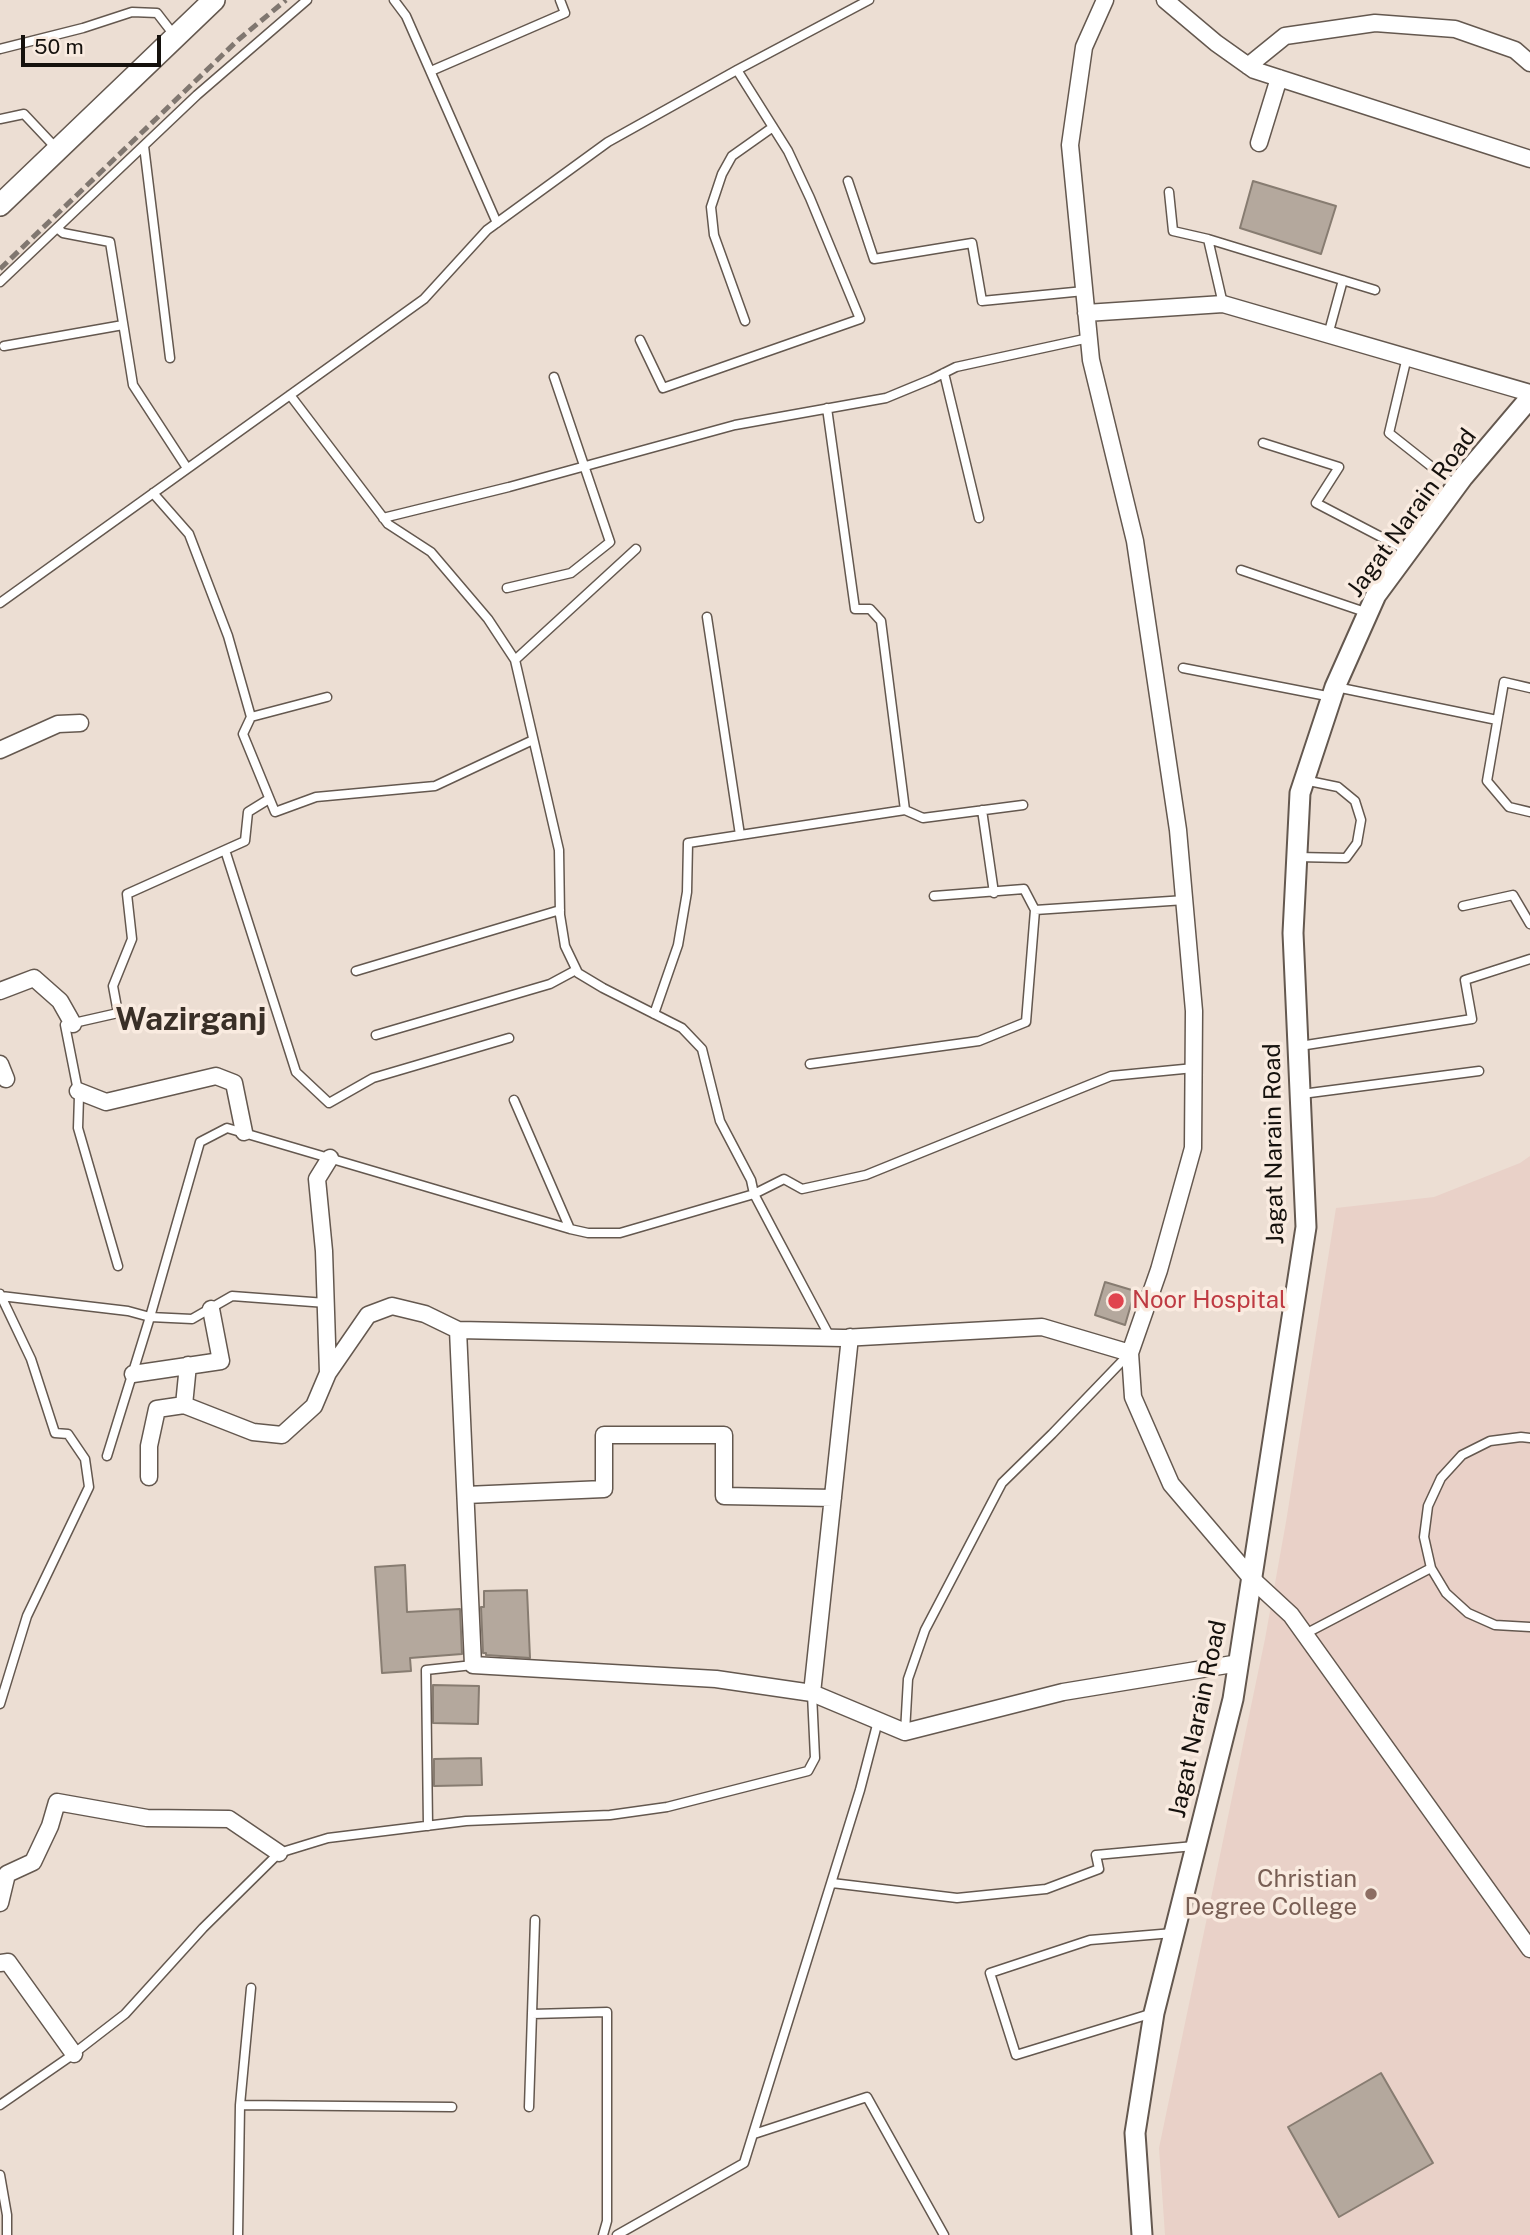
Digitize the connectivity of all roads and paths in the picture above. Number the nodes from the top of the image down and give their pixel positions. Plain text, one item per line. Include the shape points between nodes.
1 (214, 0) edge
2 (307, 0) edge
3 (394, 0) edge
4 (560, 0) edge
5 (869, 0) edge
6 (1105, 0) edge
7 (1164, 0) edge
8 (176, 37) junction
9 (0, 49) edge
10 (1530, 63) edge
11 (1248, 66) junction
12 (737, 70) junction
13 (431, 71) junction
14 (1279, 78) junction
15 (0, 119) edge
16 (773, 127) junction
17 (1259, 143) dead end
18 (144, 146) junction
19 (58, 150) junction
20 (1530, 159) edge
21 (848, 181) dead end
22 (1169, 192) dead end
23 (0, 205) edge
24 (497, 223) junction
25 (57, 228) junction
26 (1208, 239) junction
27 (1343, 281) junction
28 (0, 282) edge
29 (1375, 290) dead end
30 (1084, 291) junction
31 (1223, 304) junction
32 (1086, 313) junction
33 (745, 321) dead end
34 (124, 325) junction
35 (1328, 335) junction
36 (1089, 338) junction
37 (640, 340) dead end
38 (4, 346) dead end
39 (1407, 357) junction
40 (170, 358) dead end
41 (944, 373) junction
42 (554, 377) dead end
43 (290, 395) junction
44 (1530, 395) edge
45 (827, 408) junction
46 (1263, 443) dead end
47 (584, 467) junction
48 (187, 468) junction
49 (1456, 486) junction
50 (153, 493) junction
51 (383, 518) junction
52 (979, 518) dead end
53 (636, 550) dead end
54 (1408, 551) junction
55 (1241, 570) dead end
56 (507, 589) dead end
57 (0, 603) edge
58 (1368, 613) junction
59 (708, 617) dead end
60 (514, 660) junction
61 (1184, 668) dead end
62 (1530, 688) edge
63 (1333, 692) junction
64 (327, 697) dead end
65 (251, 718) junction
66 (1497, 720) junction
67 (80, 723) dead end
68 (533, 740) junction
69 (0, 751) edge
70 (1304, 780) junction
71 (269, 799) junction
72 (1023, 804) dead end
73 (905, 810) junction
74 (982, 810) junction
75 (1530, 812) edge
76 (740, 835) junction
77 (225, 850) junction
78 (1297, 857) junction
79 (995, 893) junction
80 (934, 896) dead end
81 (1185, 900) junction
82 (1462, 906) dead end
83 (559, 910) junction
84 (1035, 910) junction
85 (1530, 924) edge
86 (1530, 959) edge
87 (576, 970) junction
88 (356, 971) dead end
89 (0, 991) edge
90 (654, 1014) junction
91 (73, 1024) junction
92 (376, 1035) dead end
93 (509, 1038) dead end
94 (1297, 1046) junction
95 (810, 1064) dead end
96 (1194, 1068) junction
97 (1479, 1071) dead end
98 (78, 1091) junction
99 (1299, 1095) junction
100 (514, 1100) dead end
101 (244, 1132) junction
102 (330, 1158) junction
103 (754, 1194) junction
104 (570, 1229) junction
105 (118, 1266) dead end
106 (0, 1295) edge
107 (326, 1303) junction
108 (211, 1309) junction
109 (150, 1317) junction
110 (458, 1330) junction
111 (830, 1337) junction
112 (850, 1337) junction
113 (1129, 1353) junction
114 (188, 1365) junction
115 (328, 1373) junction
116 (133, 1374) junction
117 (184, 1405) junction
118 (1530, 1429) edge
119 (1525, 1437) edge
120 (107, 1456) dead end
121 (149, 1477) dead end
122 (466, 1495) junction
123 (833, 1498) junction
124 (1431, 1568) junction
125 (1252, 1579) junction
126 (1530, 1627) edge
127 (1305, 1634) junction
128 (1239, 1663) junction
129 (473, 1665) junction
130 (812, 1693) junction
131 (0, 1704) edge
132 (878, 1721) junction
133 (905, 1732) junction
134 (428, 1826) junction
135 (1195, 1846) junction
136 (279, 1853) junction
137 (832, 1883) junction
138 (0, 1903) edge
139 (535, 1920) dead end
140 (1173, 1933) junction
141 (1530, 1950) edge
142 (0, 1963) edge
143 (251, 1988) dead end
144 (1154, 2013) junction
145 (532, 2014) junction
146 (75, 2054) junction
147 (0, 2105) edge
148 (240, 2105) junction
149 (529, 2107) dead end
150 (452, 2108) dead end
151 (754, 2134) junction
152 (0, 2175) edge
153 (7, 2235) edge
154 (238, 2235) edge
155 (603, 2235) edge
156 (617, 2235) edge
157 (944, 2235) edge
158 (1142, 2235) edge

1 - 8 main road
2 - 18 lane
3 - 13 lane
4 - 13 lane via 565,13
5 - 12 lane
6 - 30 street via 1084,47 1070,145
7 - 11 street
8 - 9 lane via 157,13 132,12
8 - 19 main road
10 - 11 street via 1515,50 1455,29 1375,23 1285,36
11 - 14 street
12 - 16 lane
12 - 24 lane via 608,142
13 - 24 lane
14 - 17 street
14 - 20 street
15 - 19 lane via 24,114
16 - 33 lane via 732,156 711,207 714,235
16 - 37 lane via 810,198 860,319 663,388
18 - 25 lane
18 - 40 lane
19 - 23 main road
21 - 30 lane via 874,259 972,243 982,301
22 - 26 lane via 1173,231
24 - 43 lane via 424,299
25 - 28 lane
25 - 34 lane via 110,242
26 - 27 lane
26 - 31 lane
27 - 29 lane
27 - 35 lane
30 - 32 street
31 - 32 street
31 - 35 street
32 - 36 street
34 - 38 lane
34 - 48 lane via 134,385
35 - 39 street
36 - 41 lane
36 - 81 street via 1135,541
39 - 44 street
39 - 49 lane via 1389,433
41 - 45 lane via 886,398
41 - 52 lane
42 - 47 lane
43 - 48 lane
43 - 51 lane
44 - 49 street, Jagat Narain Road
45 - 47 lane via 735,425
45 - 73 lane via 855,608 870,610 881,621
46 - 54 lane via 1339,467 1316,503
47 - 51 lane
47 - 56 lane via 610,542 572,573
48 - 50 lane
49 - 54 street, Jagat Narain Road
50 - 57 lane
50 - 65 lane via 189,534 229,636
51 - 60 lane via 431,552 488,619
53 - 60 lane
54 - 58 street, Jagat Narain Road
55 - 58 lane
58 - 63 street, Jagat Narain Road
59 - 76 lane
60 - 68 lane
61 - 63 lane
62 - 66 lane via 1504,682
63 - 66 lane
63 - 70 street, Jagat Narain Road
64 - 65 lane
65 - 71 lane via 243,734
66 - 75 lane via 1488,780 1509,807
67 - 69 street via 58,724
68 - 71 lane via 435,786 316,797 275,812
68 - 83 lane via 559,850
70 - 78 street, Jagat Narain Road
70 - 78 lane via 1338,787 1355,801 1361,820 1357,843 1346,858
71 - 77 lane via 248,812 245,841
72 - 74 lane
73 - 74 lane via 923,818
73 - 76 lane
74 - 79 lane
76 - 90 lane via 688,843 687,892 678,945
77 - 91 lane via 127,894 132,939 113,986 118,1013
77 - 93 lane via 296,1072 329,1103 373,1078
78 - 94 street, Jagat Narain Road via 1293,933
79 - 80 lane
79 - 84 lane via 1024,889
81 - 84 lane
81 - 96 street
82 - 85 lane via 1513,895
83 - 87 lane via 565,946
83 - 88 lane
84 - 95 lane via 1026,1022 979,1041
86 - 94 lane via 1465,981 1472,1019
87 - 90 lane
87 - 92 lane via 550,984
89 - 91 street via 34,978 60,1001
90 - 103 lane via 682,1028 702,1049 720,1121
91 - 98 lane via 65,1025
94 - 99 street, Jagat Narain Road
96 - 103 lane via 1111,1076 866,1175 802,1189 784,1179
96 - 113 street via 1193,1148 1159,1270
97 - 99 lane
98 - 101 street via 106,1102 216,1076 234,1083
98 - 105 lane via 78,1128
99 - 125 street, Jagat Narain Road via 1306,1227
100 - 104 lane
101 - 102 lane
101 - 109 lane via 227,1128 200,1142
102 - 104 lane
102 - 107 street via 317,1179
103 - 104 lane via 620,1233
103 - 111 lane
106 - 109 lane
106 - 131 lane via 32,1359 55,1433 68,1434 85,1459 89,1487 27,1616
107 - 108 lane via 232,1296
107 - 115 street
108 - 109 lane via 192,1319
108 - 114 street via 221,1361
109 - 116 lane
110 - 111 street
110 - 115 street via 425,1314 392,1306 368,1315
110 - 122 street
111 - 112 street
112 - 113 street via 1042,1327
112 - 123 street
113 - 125 street via 1133,1397 1171,1484
113 - 133 lane via 1002,1483 925,1630 908,1679
114 - 116 street
114 - 117 street
115 - 117 street via 314,1406 282,1435 253,1432
116 - 120 lane
117 - 121 street via 157,1409 149,1446
118 - 119 lane
119 - 124 lane via 1490,1441 1462,1455 1441,1478 1427,1506 1424,1537
122 - 123 street via 604,1489 604,1435 724,1435 724,1496
122 - 129 street
123 - 130 street
124 - 126 lane via 1446,1593 1468,1613 1495,1625
124 - 127 lane
125 - 127 street
125 - 128 street, Jagat Narain Road
127 - 141 street
128 - 133 street via 1063,1692
128 - 135 street, Jagat Narain Road
129 - 130 street via 716,1679
129 - 134 lane via 426,1670
130 - 132 street
130 - 134 lane via 815,1758 808,1771 667,1807
132 - 133 street
132 - 137 lane
134 - 136 lane via 328,1838
135 - 137 lane via 1096,1855 1099,1869 1046,1889 1021,1892 957,1898
135 - 140 street, Jagat Narain Road
136 - 138 street via 229,1819 146,1818 57,1802 33,1862 7,1874
136 - 146 lane via 125,2014
137 - 151 lane
139 - 145 lane
140 - 144 street, Jagat Narain Road
140 - 144 lane via 1090,1940 990,1973 1016,2055
142 - 146 street via 8,1962
143 - 148 lane
144 - 158 street, Jagat Narain Road via 1135,2133
145 - 149 lane
145 - 155 lane via 607,2012 607,2221
146 - 147 lane
148 - 150 lane
148 - 154 lane
151 - 156 lane via 744,2163
151 - 157 lane via 867,2096
152 - 153 lane

